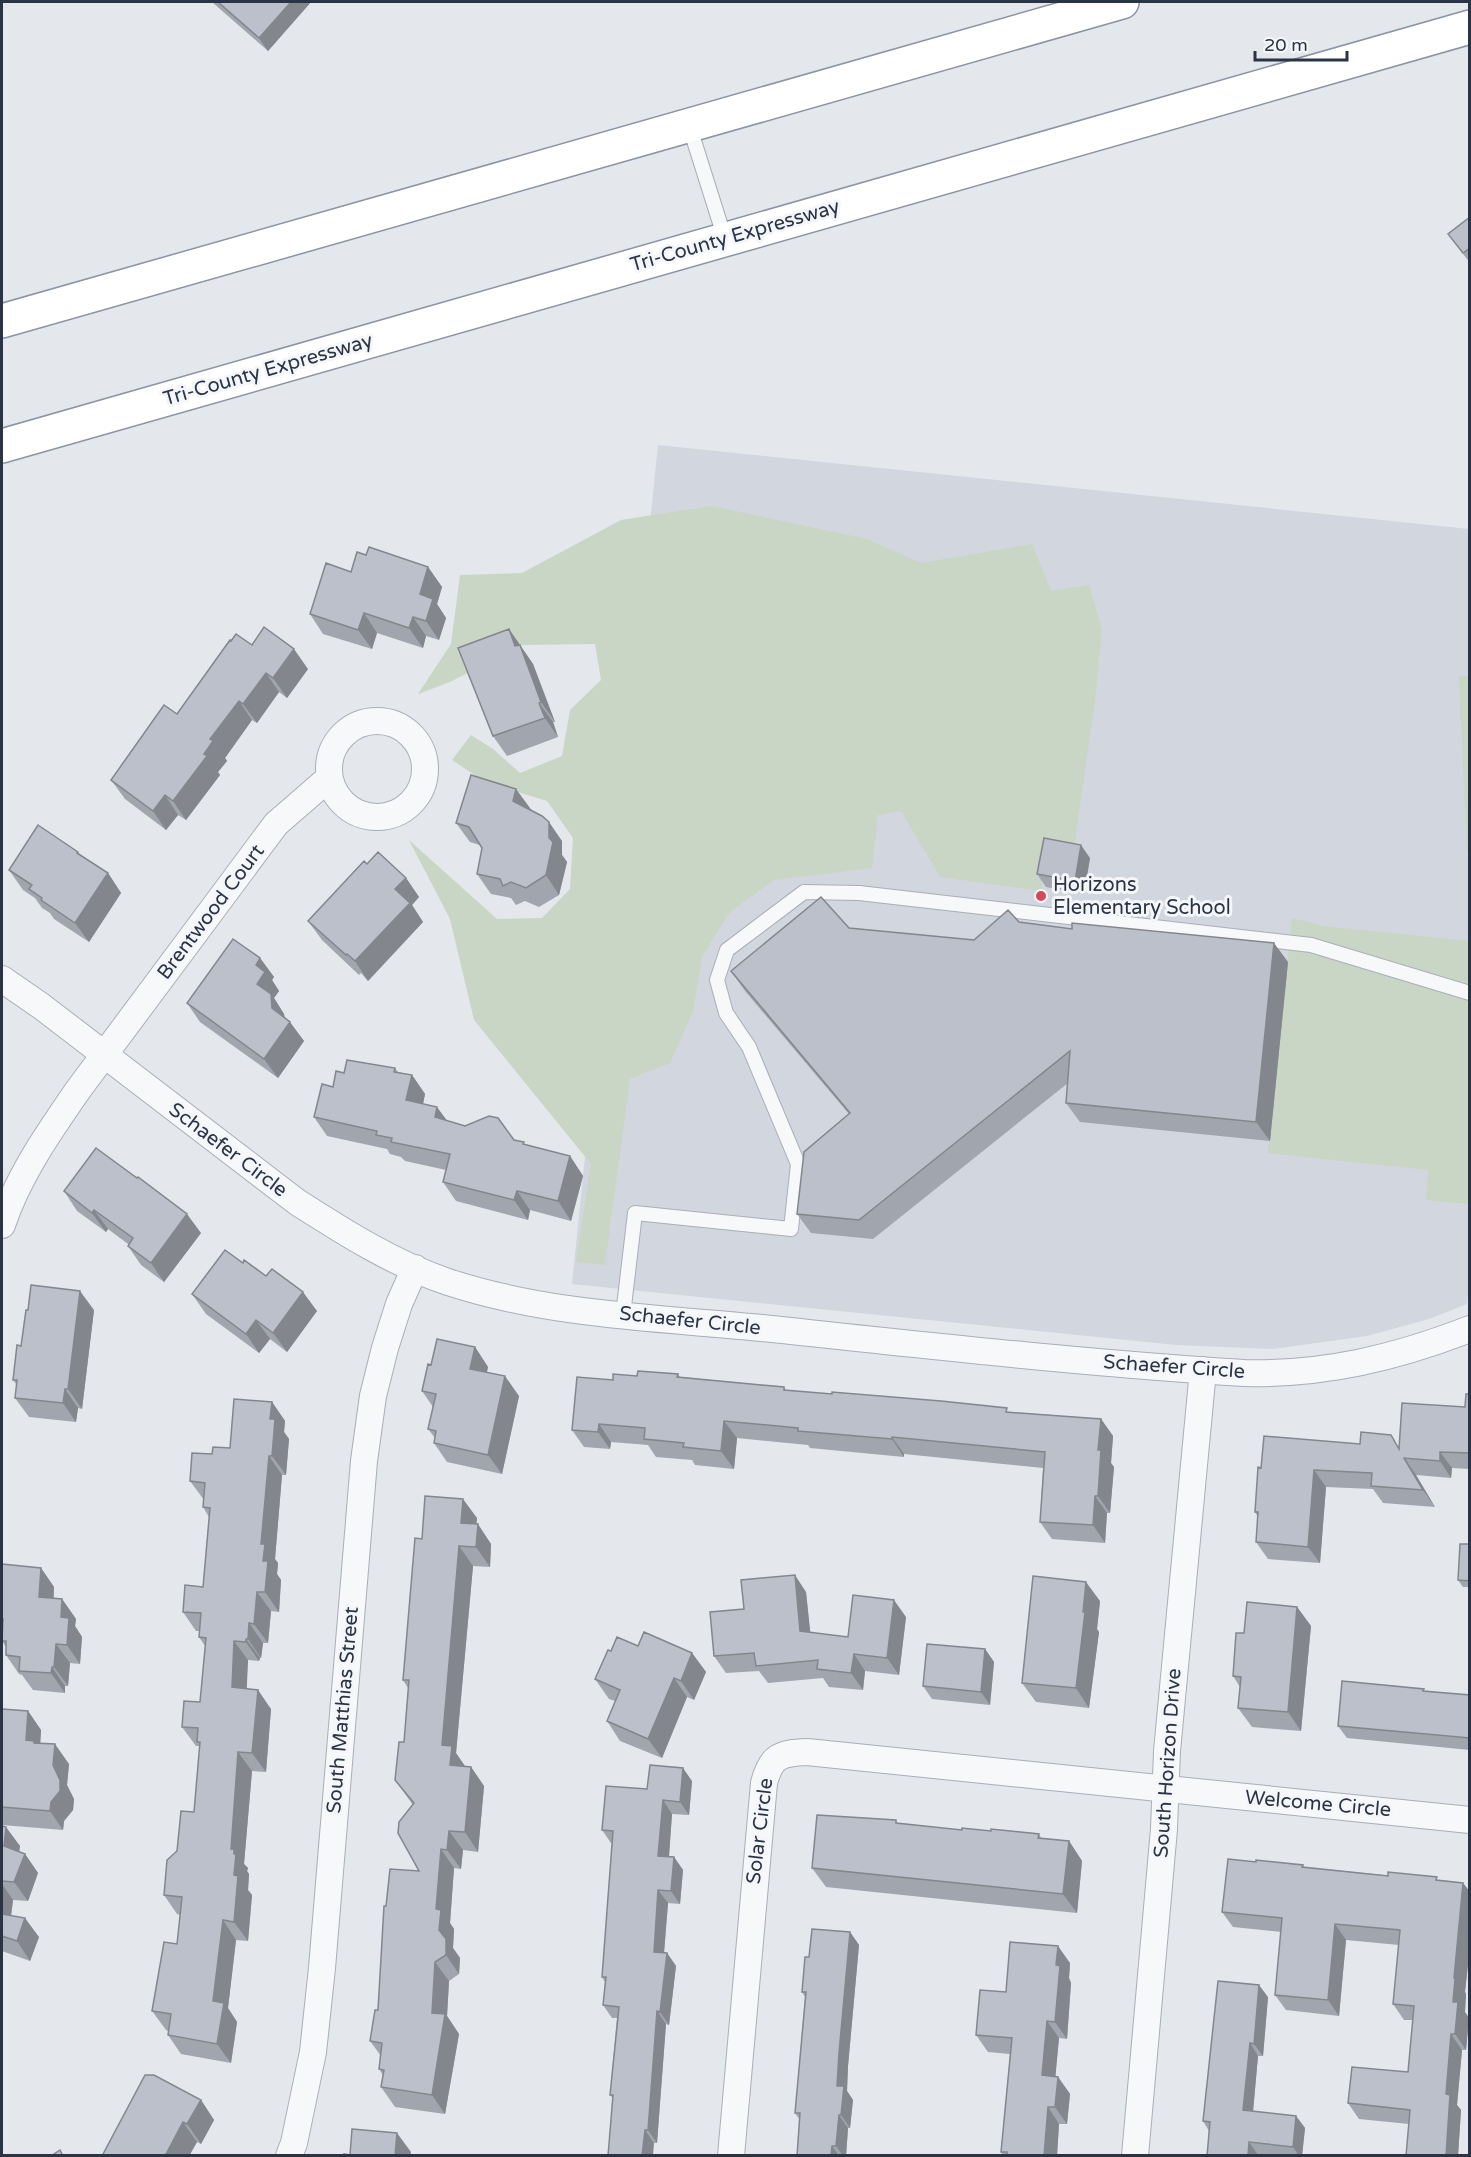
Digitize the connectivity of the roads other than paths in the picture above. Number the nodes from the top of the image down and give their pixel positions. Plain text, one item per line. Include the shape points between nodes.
1 (1122, 2) edge
2 (1470, 27) edge
3 (689, 125) junction
4 (725, 239) junction
5 (2, 321) edge
6 (2, 446) edge
7 (329, 778) dead end
8 (2, 979) edge
9 (1470, 993) edge
10 (104, 1056) junction
11 (2, 1225) edge
12 (414, 1268) junction
13 (623, 1315) junction
14 (1470, 1329) edge
15 (1203, 1371) junction
16 (1166, 1790) junction
17 (1470, 1820) edge
18 (289, 2156) edge
19 (731, 2156) edge
20 (1135, 2156) edge

1 - 3 highway
2 - 4 highway, Tri-County Expressway
3 - 4 lane
3 - 5 highway
4 - 6 highway, Tri-County Expressway
7 - 10 street, Brentwood Court via 276,824
8 - 10 street, Schaefer Circle
9 - 13 lane via 1311,945 859,893 804,892 727,950 717,980 726,1013 749,1047 798,1164 791,1229 635,1213
10 - 11 street, Brentwood Court via 50,1130 9,1202
10 - 12 street, Schaefer Circle via 297,1202
12 - 13 street, Schaefer Circle via 447,1282 501,1296
12 - 18 street, South Matthias Street via 399,1304 373,1396 364,1461 313,2052
13 - 15 street, Schaefer Circle
14 - 15 street, Schaefer Circle via 1349,1366 1277,1374
15 - 16 street, South Horizon Drive
16 - 17 street, Welcome Circle
16 - 19 street, Solar Circle via 807,1752 775,1758 767,1768 764,1782
16 - 20 street, South Horizon Drive

